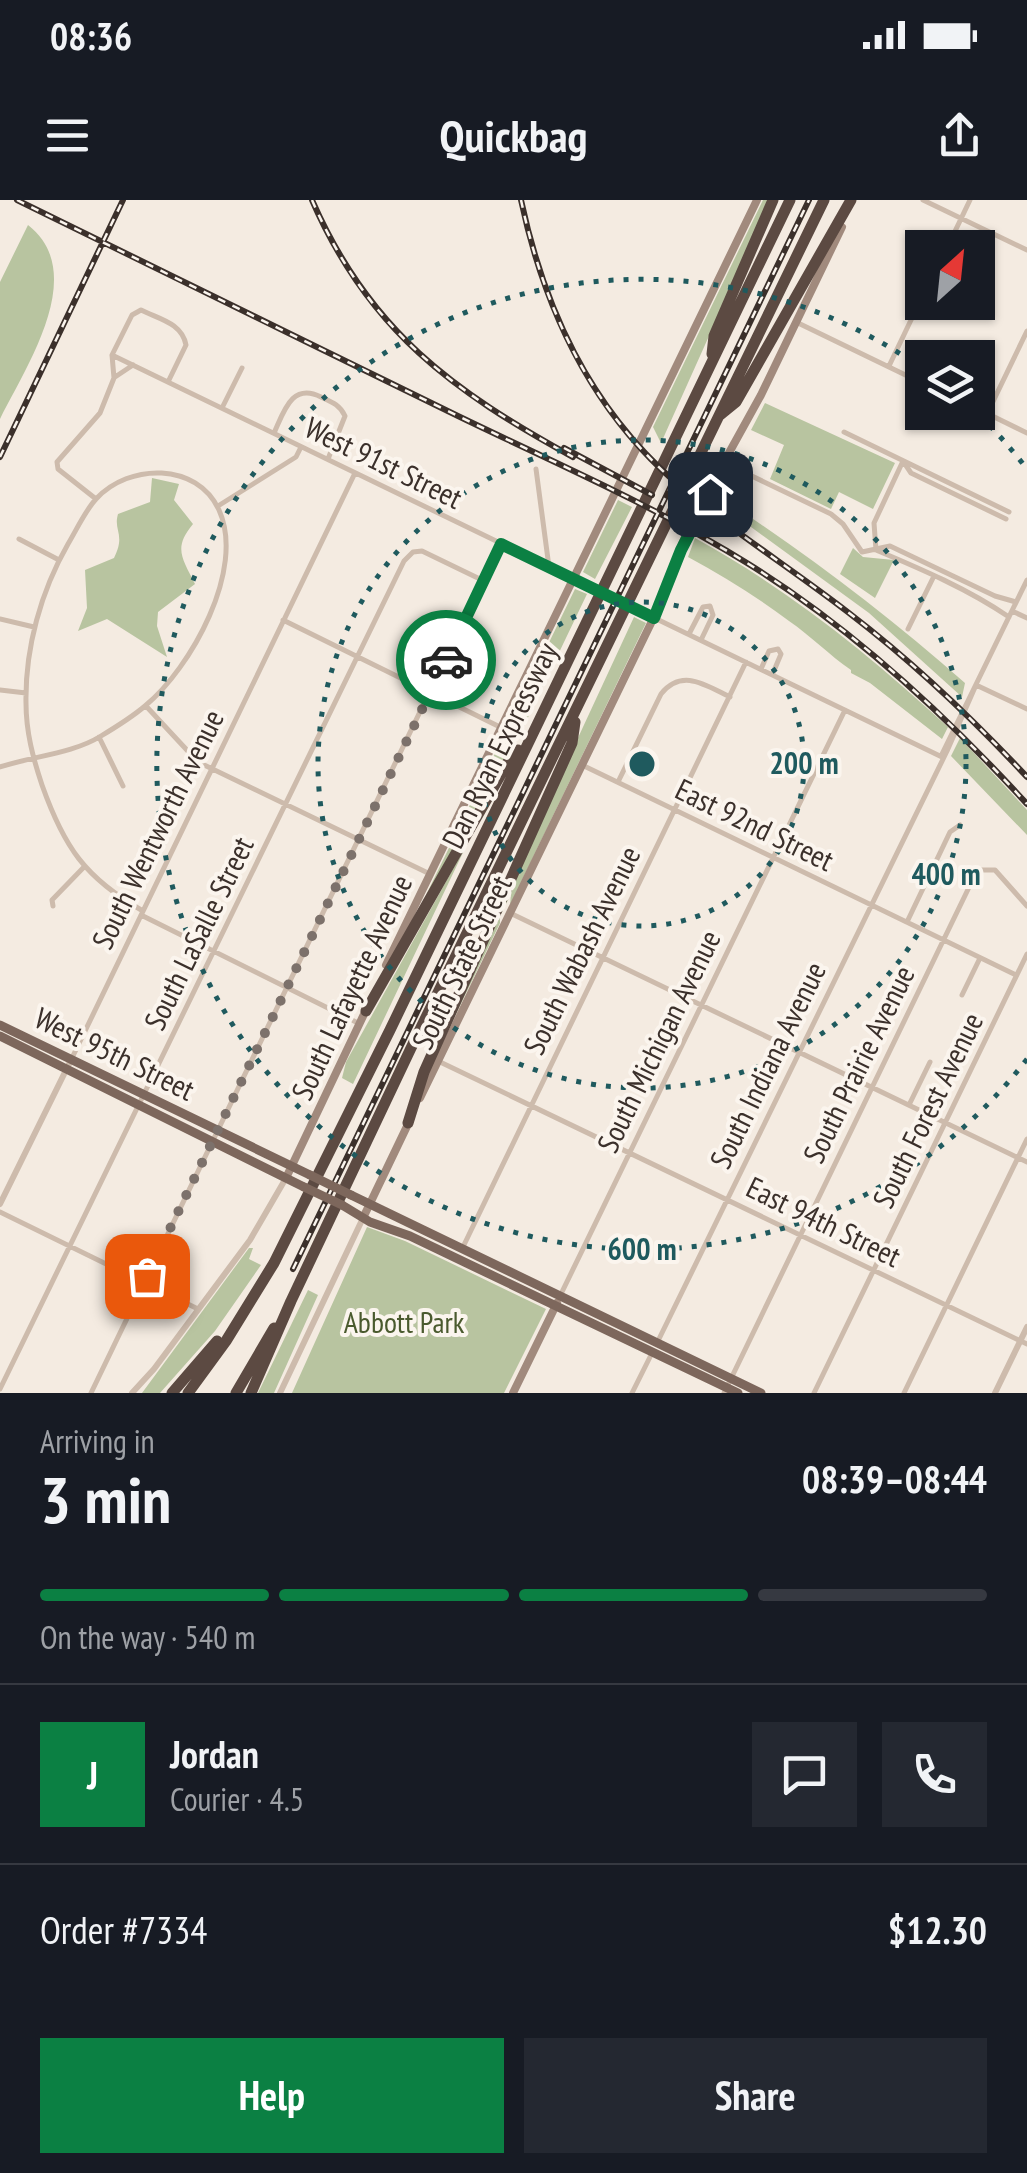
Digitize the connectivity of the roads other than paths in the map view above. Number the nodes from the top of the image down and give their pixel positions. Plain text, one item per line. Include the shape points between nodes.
1 (758, 200) edge
2 (773, 200) edge
3 (790, 200) edge
4 (824, 200) edge
5 (852, 200) edge
6 (923, 200) edge
7 (970, 200) edge
8 (961, 218) junction
9 (955, 230) edge
10 (1027, 250) edge
11 (911, 320) edge
12 (796, 322) junction
13 (1027, 331) edge
14 (112, 355) junction
15 (712, 364) junction
16 (134, 365) junction
17 (889, 366) junction
18 (242, 368) dead end
19 (905, 374) edge
20 (114, 378) junction
21 (168, 382) junction
22 (995, 396) edge
23 (222, 408) junction
24 (716, 418) junction
25 (995, 418) edge
26 (844, 432) dead end
27 (1027, 433) edge
28 (274, 434) junction
29 (301, 447) junction
30 (328, 460) junction
31 (903, 461) junction
32 (736, 468) dead end
33 (536, 469) dead end
34 (355, 473) junction
35 (96, 499) junction
36 (218, 506) junction
37 (1008, 516) dead end
38 (19, 539) dead end
39 (501, 544) junction
40 (876, 550) junction
41 (59, 560) junction
42 (548, 567) junction
43 (936, 572) junction
44 (575, 580) junction
45 (1027, 580) edge
46 (484, 581) junction
47 (1016, 602) junction
48 (1010, 614) junction
49 (654, 618) junction
50 (1027, 618) edge
51 (0, 619) edge
52 (283, 620) junction
53 (34, 627) junction
54 (908, 629) dead end
55 (689, 634) junction
56 (701, 640) junction
57 (357, 657) junction
58 (746, 662) junction
59 (761, 669) junction
60 (772, 674) junction
61 (976, 685) junction
62 (0, 690) edge
63 (430, 692) junction
64 (26, 693) junction
65 (730, 698) junction
66 (146, 706) junction
67 (578, 706) junction
68 (844, 710) junction
69 (1027, 710) edge
70 (502, 728) junction
71 (530, 735) junction
72 (99, 738) junction
73 (33, 757) junction
74 (942, 757) junction
75 (582, 765) junction
76 (0, 767) edge
77 (212, 769) junction
78 (618, 782) junction
79 (123, 786) dead end
80 (285, 804) junction
81 (675, 810) junction
82 (960, 825) dead end
83 (359, 840) junction
84 (773, 857) junction
85 (84, 867) junction
86 (430, 874) junction
87 (870, 904) junction
88 (53, 906) dead end
89 (1027, 906) edge
90 (142, 913) junction
91 (510, 913) junction
92 (907, 922) junction
93 (944, 940) junction
94 (214, 951) junction
95 (1027, 954) edge
96 (603, 957) junction
97 (980, 958) junction
98 (1016, 975) junction
99 (288, 988) junction
100 (962, 996) dead end
101 (701, 1005) junction
102 (366, 1011) junction
103 (360, 1024) junction
104 (0, 1025) edge
105 (0, 1036) edge
106 (799, 1052) junction
107 (438, 1061) junction
108 (930, 1062) dead end
109 (69, 1064) junction
110 (872, 1088) junction
111 (141, 1099) junction
112 (531, 1105) junction
113 (909, 1105) junction
114 (408, 1123) junction
115 (946, 1123) junction
116 (216, 1136) junction
117 (1027, 1139) edge
118 (629, 1152) junction
119 (1018, 1158) junction
120 (1027, 1162) edge
121 (291, 1166) junction
122 (286, 1178) junction
123 (728, 1200) junction
124 (0, 1204) edge
125 (370, 1204) junction
126 (0, 1212) edge
127 (363, 1218) junction
128 (800, 1235) junction
129 (70, 1246) junction
130 (460, 1254) junction
131 (874, 1270) junction
132 (144, 1282) junction
133 (291, 1301) junction
134 (558, 1301) junction
135 (946, 1305) junction
136 (246, 1307) junction
137 (198, 1309) junction
138 (1027, 1327) edge
139 (1024, 1343) edge
140 (654, 1348) junction
141 (727, 1386) edge
142 (0, 1390) edge
143 (91, 1393) edge
144 (132, 1393) edge
145 (172, 1393) edge
146 (188, 1393) edge
147 (236, 1393) edge
148 (251, 1393) edge
149 (280, 1393) edge
150 (513, 1393) edge
151 (632, 1393) edge
152 (738, 1393) edge
153 (761, 1393) edge
154 (814, 1393) edge
155 (904, 1393) edge
156 (995, 1393) edge

1 - 44 main road, South Lafayette Avenue
2 - 15 highway via 714,336
3 - 15 highway, Dan Ryan Expressway
4 - 24 highway, Dan Ryan Expressway
5 - 12 main road, South State Street
5 - 24 highway via 736,402
6 - 8 street
7 - 8 street
8 - 9 street
8 - 10 street
11 - 17 street
12 - 17 street
12 - 49 main road, South State Street via 683,535
13 - 22 street
14 - 16 street, West 91st Street
14 - 20 street
14 - 21 street via 141,310 179,328 186,345
15 - 71 highway, Dan Ryan Expressway
16 - 20 street
16 - 21 street, West 91st Street
17 - 19 street
18 - 23 street
20 - 35 street via 94,424 57,462
21 - 23 street, West 91st Street
23 - 28 street, West 91st Street
24 - 67 highway, Dan Ryan Expressway
25 - 27 street
26 - 31 street
28 - 29 street, West 91st Street
28 - 30 street via 290,400 312,392 338,405 345,422
29 - 30 street, West 91st Street
29 - 36 street
30 - 34 street, West 91st Street
31 - 37 street
31 - 40 street via 874,523
32 - 40 street via 831,514 858,548
33 - 42 street
34 - 39 street, West 91st Street
34 - 52 street, South Wentworth Avenue
35 - 36 street via 125,478 152,472 178,475
35 - 41 street
36 - 66 street via 227,550 214,602 175,674
38 - 41 street
39 - 42 street, West 91st Street
39 - 46 street
40 - 43 street via 890,546
41 - 53 street
42 - 44 street, West 91st Street
43 - 47 street
43 - 48 street
43 - 54 street
44 - 49 street, West 91st Street, bridge
44 - 70 main road, South Lafayette Avenue
45 - 47 street, South Indiana Avenue
46 - 57 street, South LaSalle Street via 413,552
46 - 63 street
47 - 48 street, South Indiana Avenue
48 - 50 street
48 - 61 street, South Indiana Avenue
49 - 55 street, West 91st Street
49 - 75 main road, South State Street
51 - 53 street
52 - 57 street
52 - 77 street, South Wentworth Avenue
53 - 64 street
55 - 56 street, West 91st Street
55 - 56 street via 710,606
56 - 58 street, West 91st Street
57 - 63 street
57 - 80 street, South LaSalle Street
58 - 59 street, West 91st Street
58 - 65 street, South Wabash Avenue
59 - 60 street, West 91st Street
59 - 60 street via 769,651 778,649 782,654
60 - 68 street, West 91st Street
61 - 69 street
61 - 74 street, South Indiana Avenue
62 - 64 street
63 - 70 street
63 - 83 street
64 - 73 street
65 - 78 street via 690,680 671,683
65 - 81 street, South Wabash Avenue
66 - 72 street
66 - 77 street
67 - 114 highway via 572,743 431,1055
67 - 133 highway, Dan Ryan Expressway
68 - 74 street, West 91st Street
68 - 84 street, South Michigan Avenue
70 - 86 main road, South Lafayette Avenue
71 - 102 highway via 508,762
71 - 136 highway, Dan Ryan Expressway via 364,1083
72 - 73 street
72 - 79 street
73 - 76 street
73 - 85 street via 54,820
74 - 87 street, South Indiana Avenue
75 - 78 street, East 92nd Street
75 - 91 main road, South State Street
77 - 80 street
77 - 90 street, South Wentworth Avenue
78 - 81 street, East 92nd Street
80 - 83 street
80 - 94 street, South LaSalle Street
81 - 84 street, East 92nd Street
81 - 96 street, South Wabash Avenue
82 - 92 street via 950,832
83 - 86 street
83 - 99 street
84 - 87 street, East 92nd Street
84 - 101 street, South Michigan Avenue
85 - 88 street
85 - 90 street
86 - 102 main road, South Lafayette Avenue
87 - 92 street, East 92nd Street
87 - 106 street, South Indiana Avenue
89 - 93 street, South Prairie Avenue via 1000,874 986,868 974,877
90 - 94 street
90 - 109 street, South Wentworth Avenue
91 - 96 street
91 - 107 main road, South State Street
92 - 93 street, East 92nd Street
93 - 97 street, East 92nd Street
93 - 110 street, South Prairie Avenue
94 - 99 street
94 - 111 street, South LaSalle Street
95 - 98 street, South Forest Avenue
96 - 101 street
96 - 112 street, South Wabash Avenue
97 - 98 street, East 92nd Street
97 - 100 street
98 - 115 street, South Forest Avenue
99 - 103 street
99 - 116 street
101 - 106 street
101 - 118 street, South Michigan Avenue
102 - 103 main road, South Lafayette Avenue
103 - 121 main road, South Lafayette Avenue
104 - 109 main road, West 95th Street
105 - 109 main road, West 95th Street
106 - 110 street
106 - 123 street, South Indiana Avenue
107 - 112 street, East 94th Street
107 - 114 main road, South State Street
108 - 113 street
109 - 111 main road, West 95th Street
109 - 124 street, South Wentworth Avenue
110 - 113 street
110 - 128 street, South Prairie Avenue
111 - 116 main road, West 95th Street
111 - 129 street, South LaSalle Street
112 - 118 street, East 94th Street
112 - 130 street, South Wabash Avenue
113 - 115 street
114 - 125 main road, South State Street
115 - 119 street
115 - 131 street, South Forest Avenue
116 - 121 main road, West 95th Street
116 - 122 main road, West 95th Street
116 - 132 street
117 - 119 street
118 - 123 street, East 94th Street
118 - 134 street, South Michigan Avenue
119 - 120 street
119 - 135 street
121 - 122 main road, South Lafayette Avenue
121 - 125 main road, West 95th Street, bridge
122 - 127 main road, West 95th Street, bridge
122 - 137 street, South Lafayette Avenue
123 - 128 street, East 94th Street
123 - 140 street, South Indiana Avenue
125 - 127 main road, South State Street
125 - 130 main road, West 95th Street
126 - 129 street
127 - 130 main road, West 95th Street
127 - 149 street, South State Street
128 - 131 street, East 94th Street
128 - 141 street, South Prairie Avenue
129 - 132 street
129 - 142 street, South LaSalle Street
130 - 134 main road
131 - 135 street, East 94th Street
131 - 154 street, South Forest Avenue
132 - 137 street
132 - 143 street
133 - 147 highway
133 - 148 highway
134 - 140 main road
134 - 150 main road, South Michigan Avenue
135 - 139 street, East 94th Street
135 - 155 street
136 - 145 highway
136 - 146 highway
137 - 144 street, South Lafayette Avenue
138 - 139 street
139 - 156 street
140 - 141 main road
140 - 151 street, South Indiana Avenue
141 - 152 main road
141 - 153 main road

